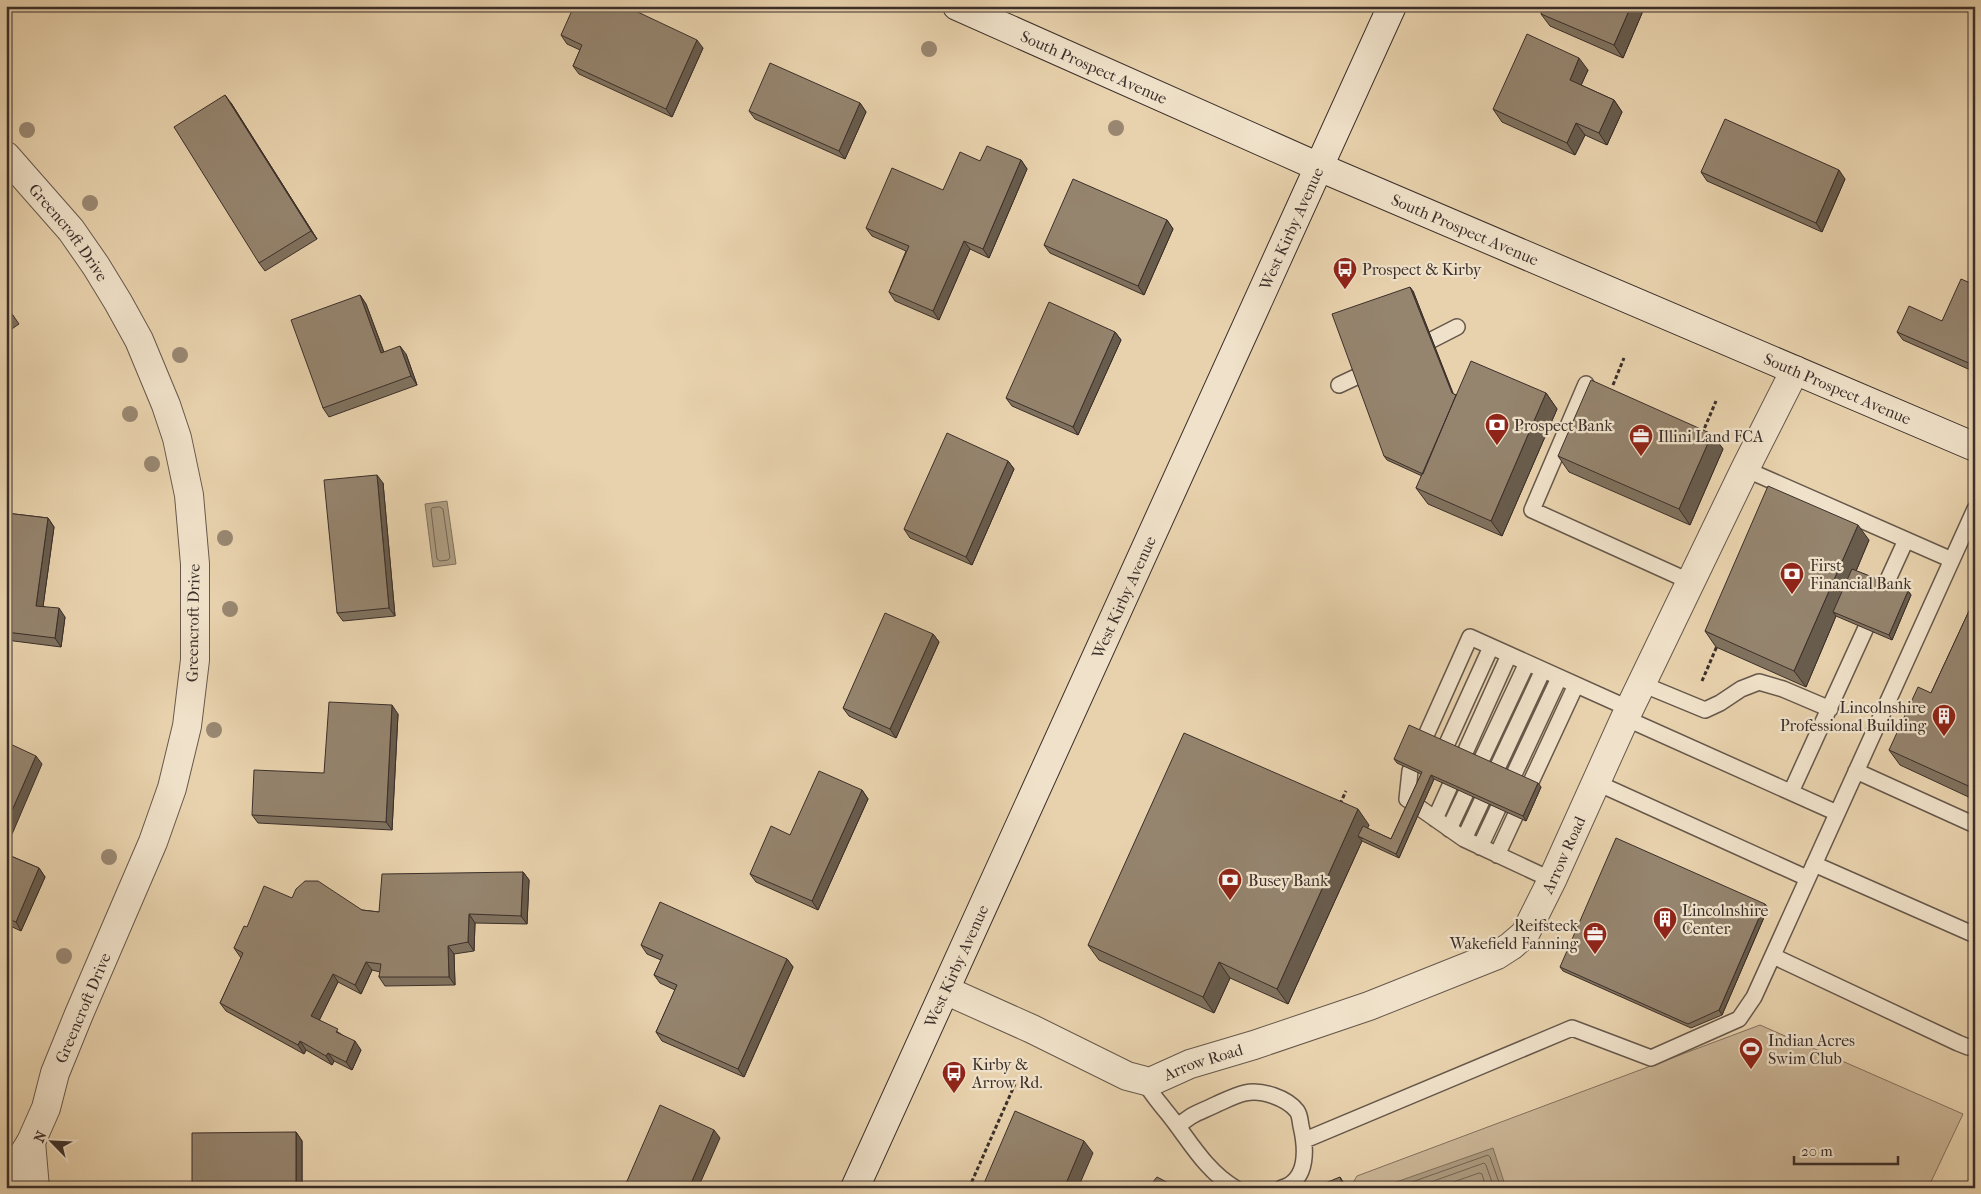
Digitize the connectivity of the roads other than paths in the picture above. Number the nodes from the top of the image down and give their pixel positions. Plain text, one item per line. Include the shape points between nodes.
1 (957, 6) edge
2 (1392, 6) edge
3 (6, 156) edge
4 (1319, 167) junction
5 (1457, 328) dead end
6 (1795, 370) junction
7 (1586, 384) dead end
8 (1339, 385) dead end
9 (1975, 447) edge
10 (1745, 469) junction
11 (1975, 509) edge
12 (1906, 540) junction
13 (1952, 560) junction
14 (1691, 582) junction
15 (1491, 647) junction
16 (1509, 655) junction
17 (1527, 663) junction
18 (1543, 670) junction
19 (1559, 678) junction
20 (1642, 684) junction
21 (1576, 685) junction
22 (1830, 709) junction
23 (1627, 714) junction
24 (1856, 771) junction
25 (1434, 772) edge
26 (1595, 782) junction
27 (1426, 790) edge
28 (1791, 792) junction
29 (1417, 808) junction
30 (1837, 813) junction
31 (1435, 820) junction
32 (1975, 825) edge
33 (1449, 829) junction
34 (1464, 839) junction
35 (1480, 847) junction
36 (1497, 855) junction
37 (1814, 864) junction
38 (1807, 878) junction
39 (1552, 880) junction
40 (1975, 936) edge
41 (1772, 956) junction
42 (946, 990) junction
43 (1975, 1045) edge
44 (1144, 1082) junction
45 (1178, 1127) junction
46 (1305, 1140) junction
47 (31, 1142) junction
48 (6, 1182) edge
49 (35, 1188) edge
50 (855, 1188) edge
51 (1235, 1188) edge
52 (1282, 1188) edge

1 - 4 street, South Prospect Avenue
2 - 4 street, West Kirby Avenue
3 - 47 street, Greencroft Drive via 71,230 114,295 138,340 177,438 189,495 195,564 195,660 187,726 172,788 153,842 79,1014
4 - 6 street, South Prospect Avenue
4 - 42 street, West Kirby Avenue
5 - 8 lane
6 - 9 street, South Prospect Avenue
6 - 10 street, Arrow Road
7 - 14 lane via 1532,510
10 - 12 lane
10 - 14 street, Arrow Road
11 - 13 lane
12 - 13 lane
12 - 22 lane
13 - 24 lane
14 - 20 street, Arrow Road
15 - 16 lane
15 - 25 lane
15 - 29 lane via 1470,637 1410,771 1407,799
16 - 17 lane
16 - 31 lane
17 - 18 lane
17 - 33 lane
18 - 19 lane
18 - 34 lane
19 - 21 lane
19 - 35 lane
20 - 22 lane via 1706,710 1759,682
20 - 23 street, Arrow Road
21 - 23 lane
21 - 36 lane
22 - 28 lane
23 - 26 street, Arrow Road
23 - 28 lane
24 - 30 lane
24 - 32 lane
26 - 38 lane
26 - 39 street, Arrow Road
27 - 29 lane
28 - 30 lane
29 - 31 lane
30 - 37 lane
31 - 33 lane
33 - 34 lane
34 - 35 lane
35 - 36 lane
36 - 39 lane
37 - 38 lane
37 - 40 lane
38 - 41 lane
39 - 44 street, Arrow Road via 1525,934 1496,955 1369,1006
41 - 43 lane via 1958,1043 1968,1047
41 - 46 lane via 1754,997 1740,1019 1652,1058 1572,1028
42 - 44 street, Arrow Road
42 - 50 street, West Kirby Avenue
44 - 45 lane
45 - 46 lane via 1188,1117 1224,1101 1246,1093 1262,1093 1287,1102 1298,1112
45 - 51 lane via 1221,1180
46 - 52 lane via 1305,1157 1298,1177
47 - 48 street, Greencroft Drive
47 - 49 street, Greencroft Drive

